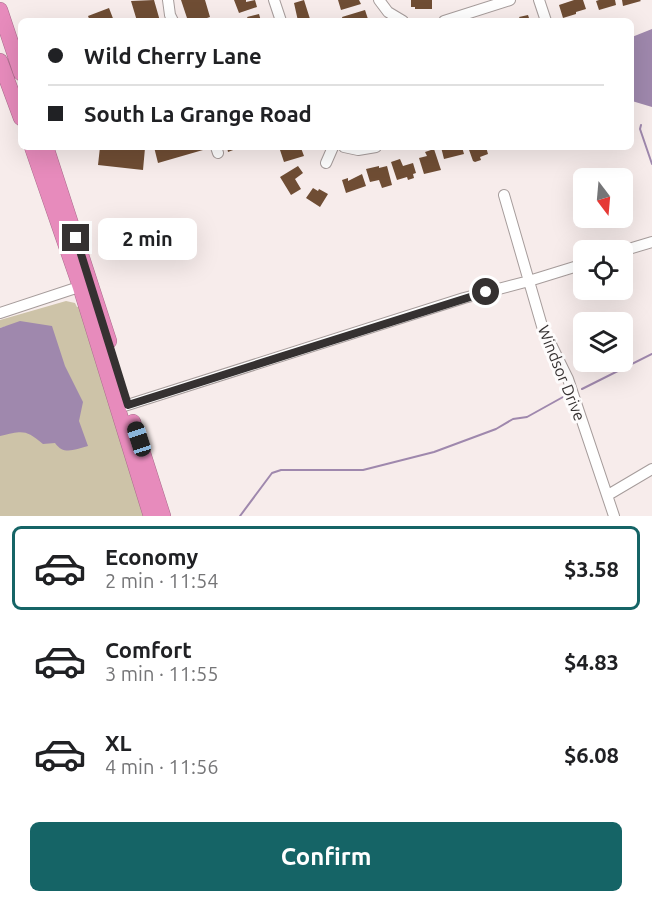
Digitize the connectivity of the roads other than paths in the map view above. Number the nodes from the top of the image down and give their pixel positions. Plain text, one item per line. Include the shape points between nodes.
1 (168, 0) edge
2 (274, 0) edge
3 (379, 0) edge
4 (510, 0) edge
5 (539, 0) edge
6 (483, 4) edge
7 (0, 10) edge
8 (172, 18) edge
9 (279, 18) edge
10 (397, 18) edge
11 (451, 18) edge
12 (545, 18) edge
13 (0, 61) edge
14 (18, 64) edge
15 (18, 110) edge
16 (33, 150) edge
17 (47, 150) edge
18 (332, 150) edge
19 (326, 163) dead end
20 (504, 195) dead end
21 (652, 242) edge
22 (633, 248) edge
23 (573, 267) edge
24 (529, 281) junction
25 (86, 285) junction
26 (0, 313) edge
27 (123, 407) junction
28 (652, 469) edge
29 (608, 495) junction
30 (151, 516) edge
31 (163, 516) edge
32 (614, 516) edge

1 - 8 street
2 - 9 street
3 - 10 street
4 - 6 street
5 - 12 street
6 - 11 street
7 - 14 highway
13 - 15 highway
16 - 25 highway
17 - 25 highway
18 - 19 street
20 - 24 street, Windsor Drive
21 - 22 street
23 - 24 street
24 - 27 street via 464,298
24 - 29 street, Windsor Drive via 542,326 568,379
25 - 26 street
25 - 27 highway
27 - 30 highway
27 - 31 highway
28 - 29 street
29 - 32 street, Windsor Drive

